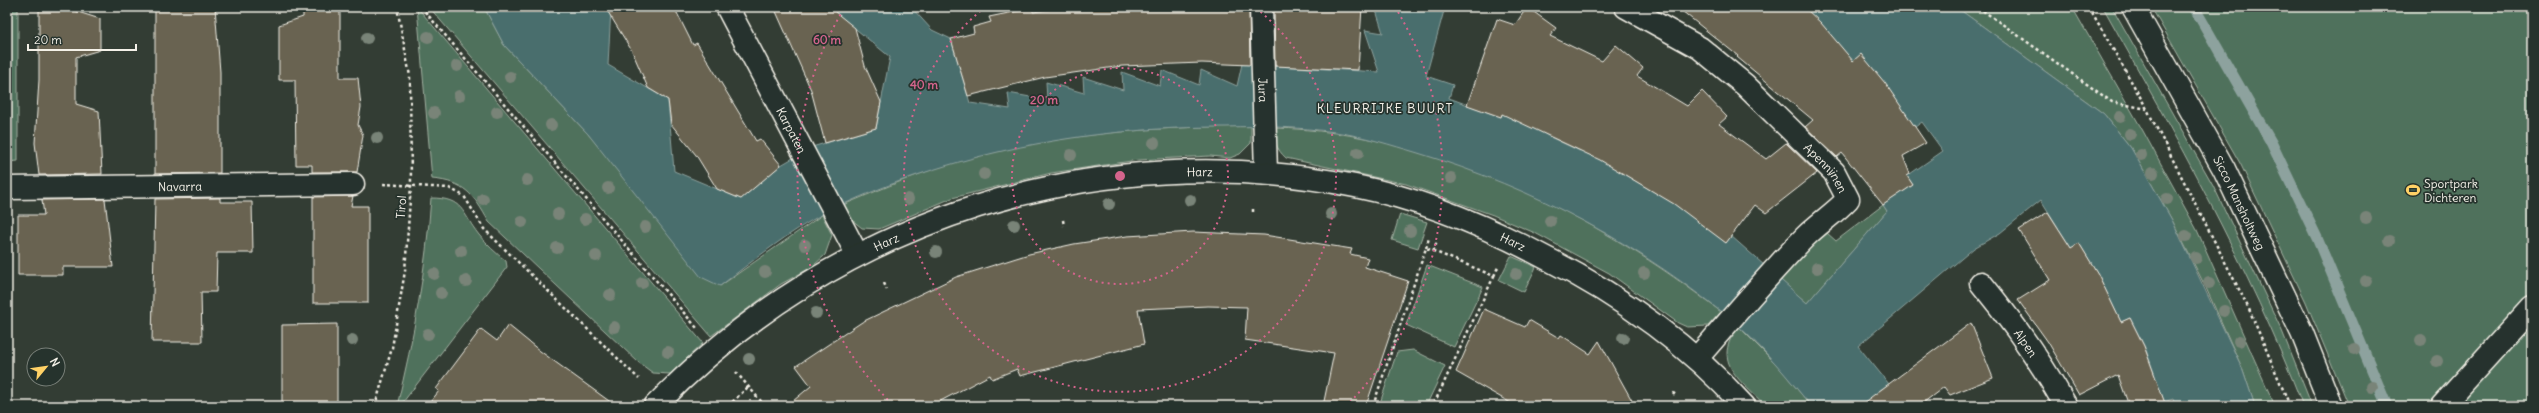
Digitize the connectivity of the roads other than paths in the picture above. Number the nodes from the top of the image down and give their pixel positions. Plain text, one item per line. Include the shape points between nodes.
1 (727, 7) edge
2 (1261, 7) edge
3 (1626, 7) edge
4 (2133, 7) edge
5 (1266, 173) junction
6 (353, 184) dead end
7 (7, 188) edge
8 (857, 254) junction
9 (1981, 283) dead end
10 (2532, 307) edge
11 (1697, 358) junction
12 (658, 403) edge
13 (1744, 406) edge
14 (2066, 406) edge
15 (2331, 406) edge
16 (2442, 406) edge

1 - 8 street, Karpaten
2 - 5 street, Jura
3 - 11 street, Apennijnen via 1700,48 1745,86 1834,172 1848,199 1817,225 1774,269
4 - 15 street, Sicco Mansholtweg via 2224,169 2302,333
5 - 8 street, Harz via 1212,172 1110,176 1036,190 958,213
5 - 11 street, Harz via 1356,186 1398,198 1512,240 1614,296
6 - 7 street, Navarra
8 - 12 street, Harz via 790,294 716,348
9 - 14 street, Alpen via 2042,364
10 - 16 street
11 - 13 street, Harz

